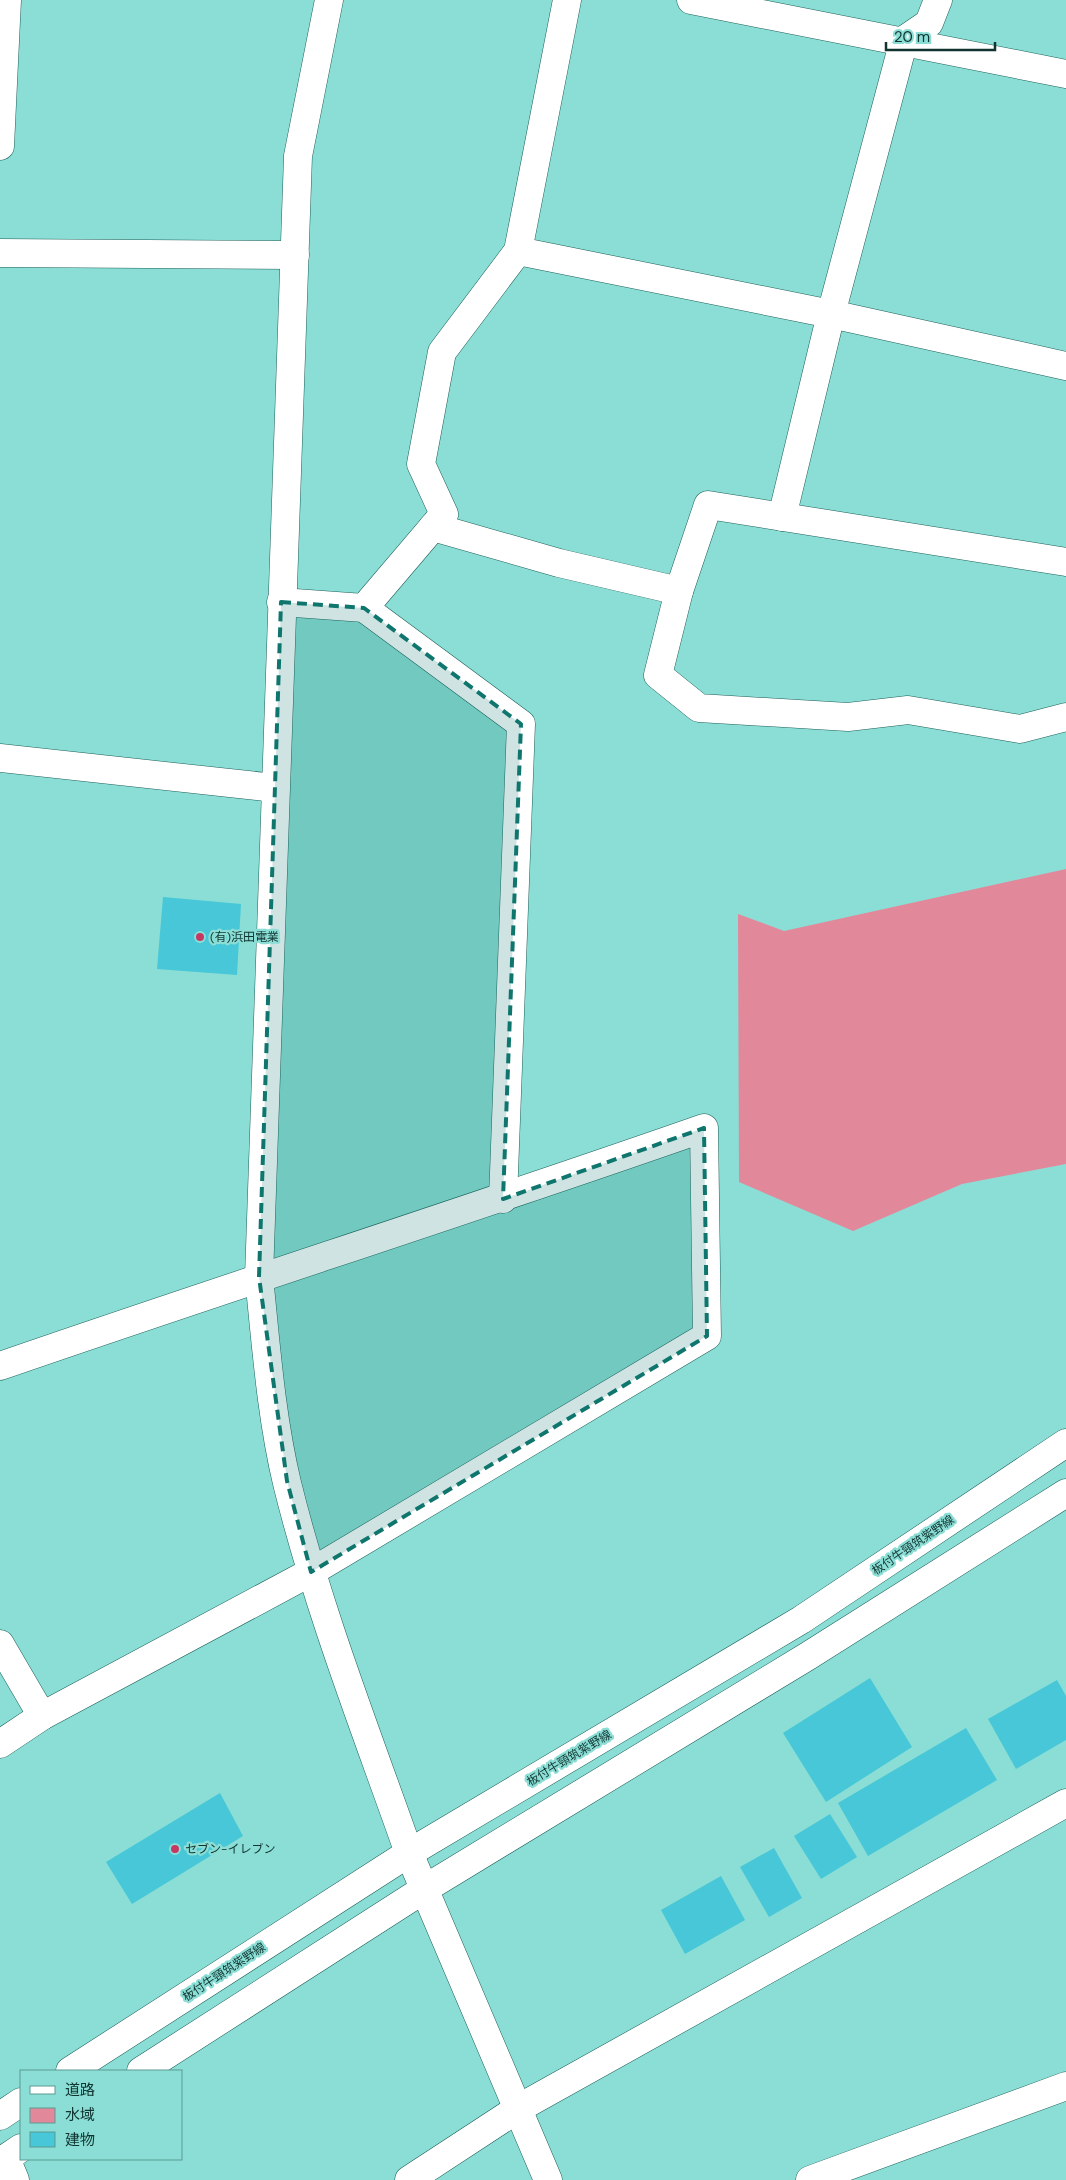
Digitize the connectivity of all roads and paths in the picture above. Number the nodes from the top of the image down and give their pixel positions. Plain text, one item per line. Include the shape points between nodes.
1 (8, 0) edge
2 (329, 0) edge
3 (567, 0) edge
4 (690, 0) edge
5 (938, 0) edge
6 (904, 40) junction
7 (1066, 74) edge
8 (0, 146) edge
9 (518, 251) junction
10 (0, 253) edge
11 (295, 255) junction
12 (831, 314) junction
13 (1066, 366) edge
14 (782, 517) junction
15 (433, 527) junction
16 (1066, 562) edge
17 (679, 591) junction
18 (281, 602) junction
19 (364, 608) junction
20 (1066, 717) edge
21 (0, 758) edge
22 (275, 788) junction
23 (503, 1199) junction
24 (259, 1277) junction
25 (0, 1366) edge
26 (1066, 1443) edge
27 (1066, 1493) edge
28 (311, 1572) junction
29 (0, 1644) edge
30 (42, 1716) junction
31 (0, 1744) edge
32 (1066, 1803) edge
33 (410, 1853) junction
34 (426, 1888) junction
35 (72, 2070) edge
36 (143, 2070) edge
37 (1066, 2086) edge
38 (20, 2103) edge
39 (518, 2108) junction
40 (0, 2116) edge
41 (409, 2180) edge
42 (548, 2180) edge
43 (810, 2180) edge

1 - 8 street
2 - 11 street via 298,156
3 - 9 street
4 - 6 street
5 - 6 street via 929,22
6 - 7 street
6 - 12 street
9 - 12 street
9 - 15 street via 442,352 421,464 444,514
10 - 11 street
11 - 18 street
12 - 13 street
12 - 14 street
14 - 16 street
14 - 17 street via 708,506
15 - 17 street
15 - 19 street
17 - 20 street via 658,675 699,708 848,717 908,710 1020,729
18 - 19 street
18 - 22 street
19 - 23 street via 521,724
21 - 22 street
22 - 24 street
23 - 24 street
23 - 28 street via 704,1128 707,1336
24 - 25 street
24 - 28 street via 269,1376 287,1481
26 - 33 street, 板付牛頸筑紫野線 via 801,1620
27 - 34 street via 800,1661
28 - 30 street
28 - 33 street
29 - 30 street
30 - 31 street
32 - 39 street
33 - 34 street
33 - 35 street, 板付牛頸筑紫野線
34 - 36 street
34 - 39 street
37 - 43 street
38 - 40 street
39 - 41 street
39 - 42 street

